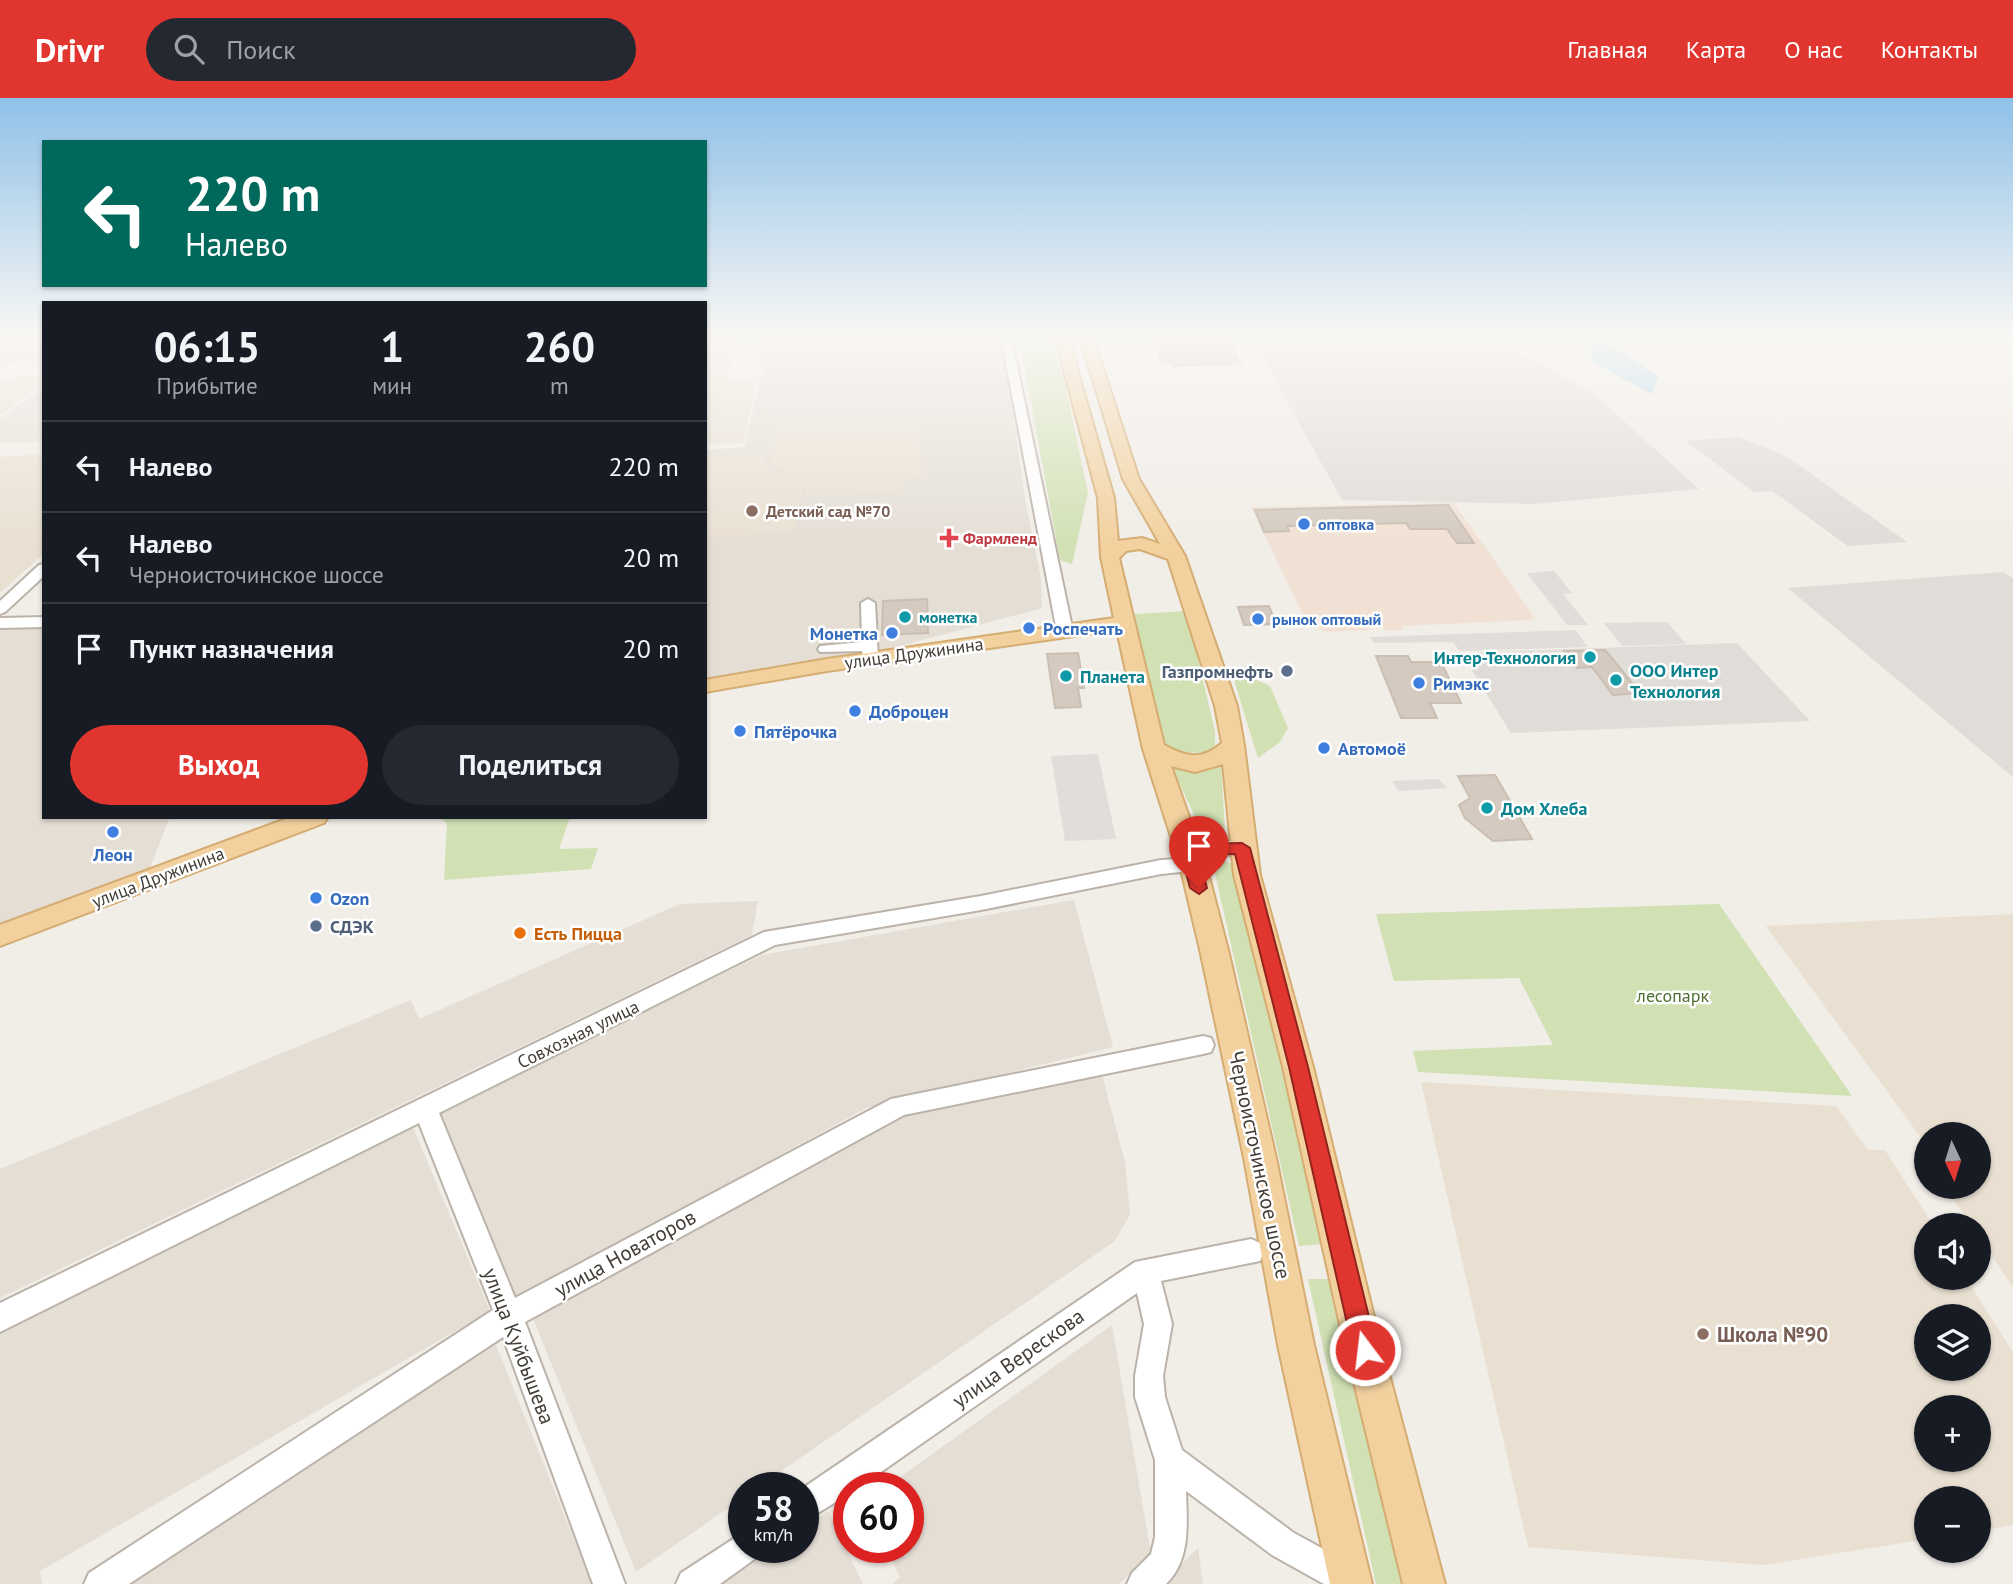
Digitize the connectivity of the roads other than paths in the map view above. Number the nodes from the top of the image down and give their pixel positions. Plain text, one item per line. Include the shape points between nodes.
1 (1018, 406) edge
2 (1079, 406) edge
3 (1108, 406) edge
4 (1114, 426) junction
5 (1085, 427) junction
6 (1176, 556) junction
7 (1110, 557) junction
8 (42, 570) edge
9 (868, 603) dead end
10 (0, 609) edge
11 (42, 622) edge
12 (0, 623) edge
13 (1123, 623) junction
14 (1065, 632) junction
15 (826, 649) dead end
16 (869, 653) junction
17 (707, 686) edge
18 (1233, 745) junction
19 (1154, 749) junction
20 (311, 819) edge
21 (1242, 848) junction
22 (1191, 857) junction
23 (0, 936) edge
24 (1203, 1045) dead end
25 (425, 1109) junction
26 (1251, 1252) dead end
27 (1145, 1271) junction
28 (509, 1317) junction
29 (0, 1318) edge
30 (1170, 1460) junction
31 (819, 1496) edge
32 (728, 1559) edge
33 (1154, 1573) edge
34 (1351, 1582) edge
35 (100, 1584) edge
36 (609, 1584) edge
37 (692, 1584) edge
38 (1424, 1584) edge

1 - 14 street
2 - 5 main road, Черноисточинское шоссе
3 - 4 main road
4 - 5 main road
4 - 6 main road via 1131,479
5 - 7 main road, Черноисточинское шоссе via 1106,499
6 - 7 main road via 1143,543 1120,546
6 - 18 main road via 1226,706
7 - 13 main road, Черноисточинское шоссе
8 - 10 street
9 - 16 street
11 - 12 street
13 - 14 main road, улица Дружинина
13 - 19 main road, Черноисточинское шоссе
14 - 16 main road, улица Дружинина
15 - 16 street
16 - 17 main road, улица Дружинина
18 - 19 main road via 1217,760 1199,765 1178,762
18 - 21 main road
19 - 22 main road, Черноисточинское шоссе
20 - 23 main road, улица Дружинина
21 - 22 street, Совхозная улица
21 - 38 main road
22 - 25 street, Совхозная улица via 981,903 771,939
22 - 34 main road, Черноисточинское шоссе
24 - 28 street, улица Новаторов via 899,1106
25 - 28 street, улица Куйбышева
25 - 29 street, Совхозная улица
26 - 27 street, улица Верескова
27 - 30 street via 1158,1324 1150,1397
27 - 31 street, улица Верескова
28 - 35 street, улица Новаторов
28 - 36 street, улица Куйбышева
30 - 33 street via 1171,1537
30 - 34 street via 1283,1544
32 - 37 street

